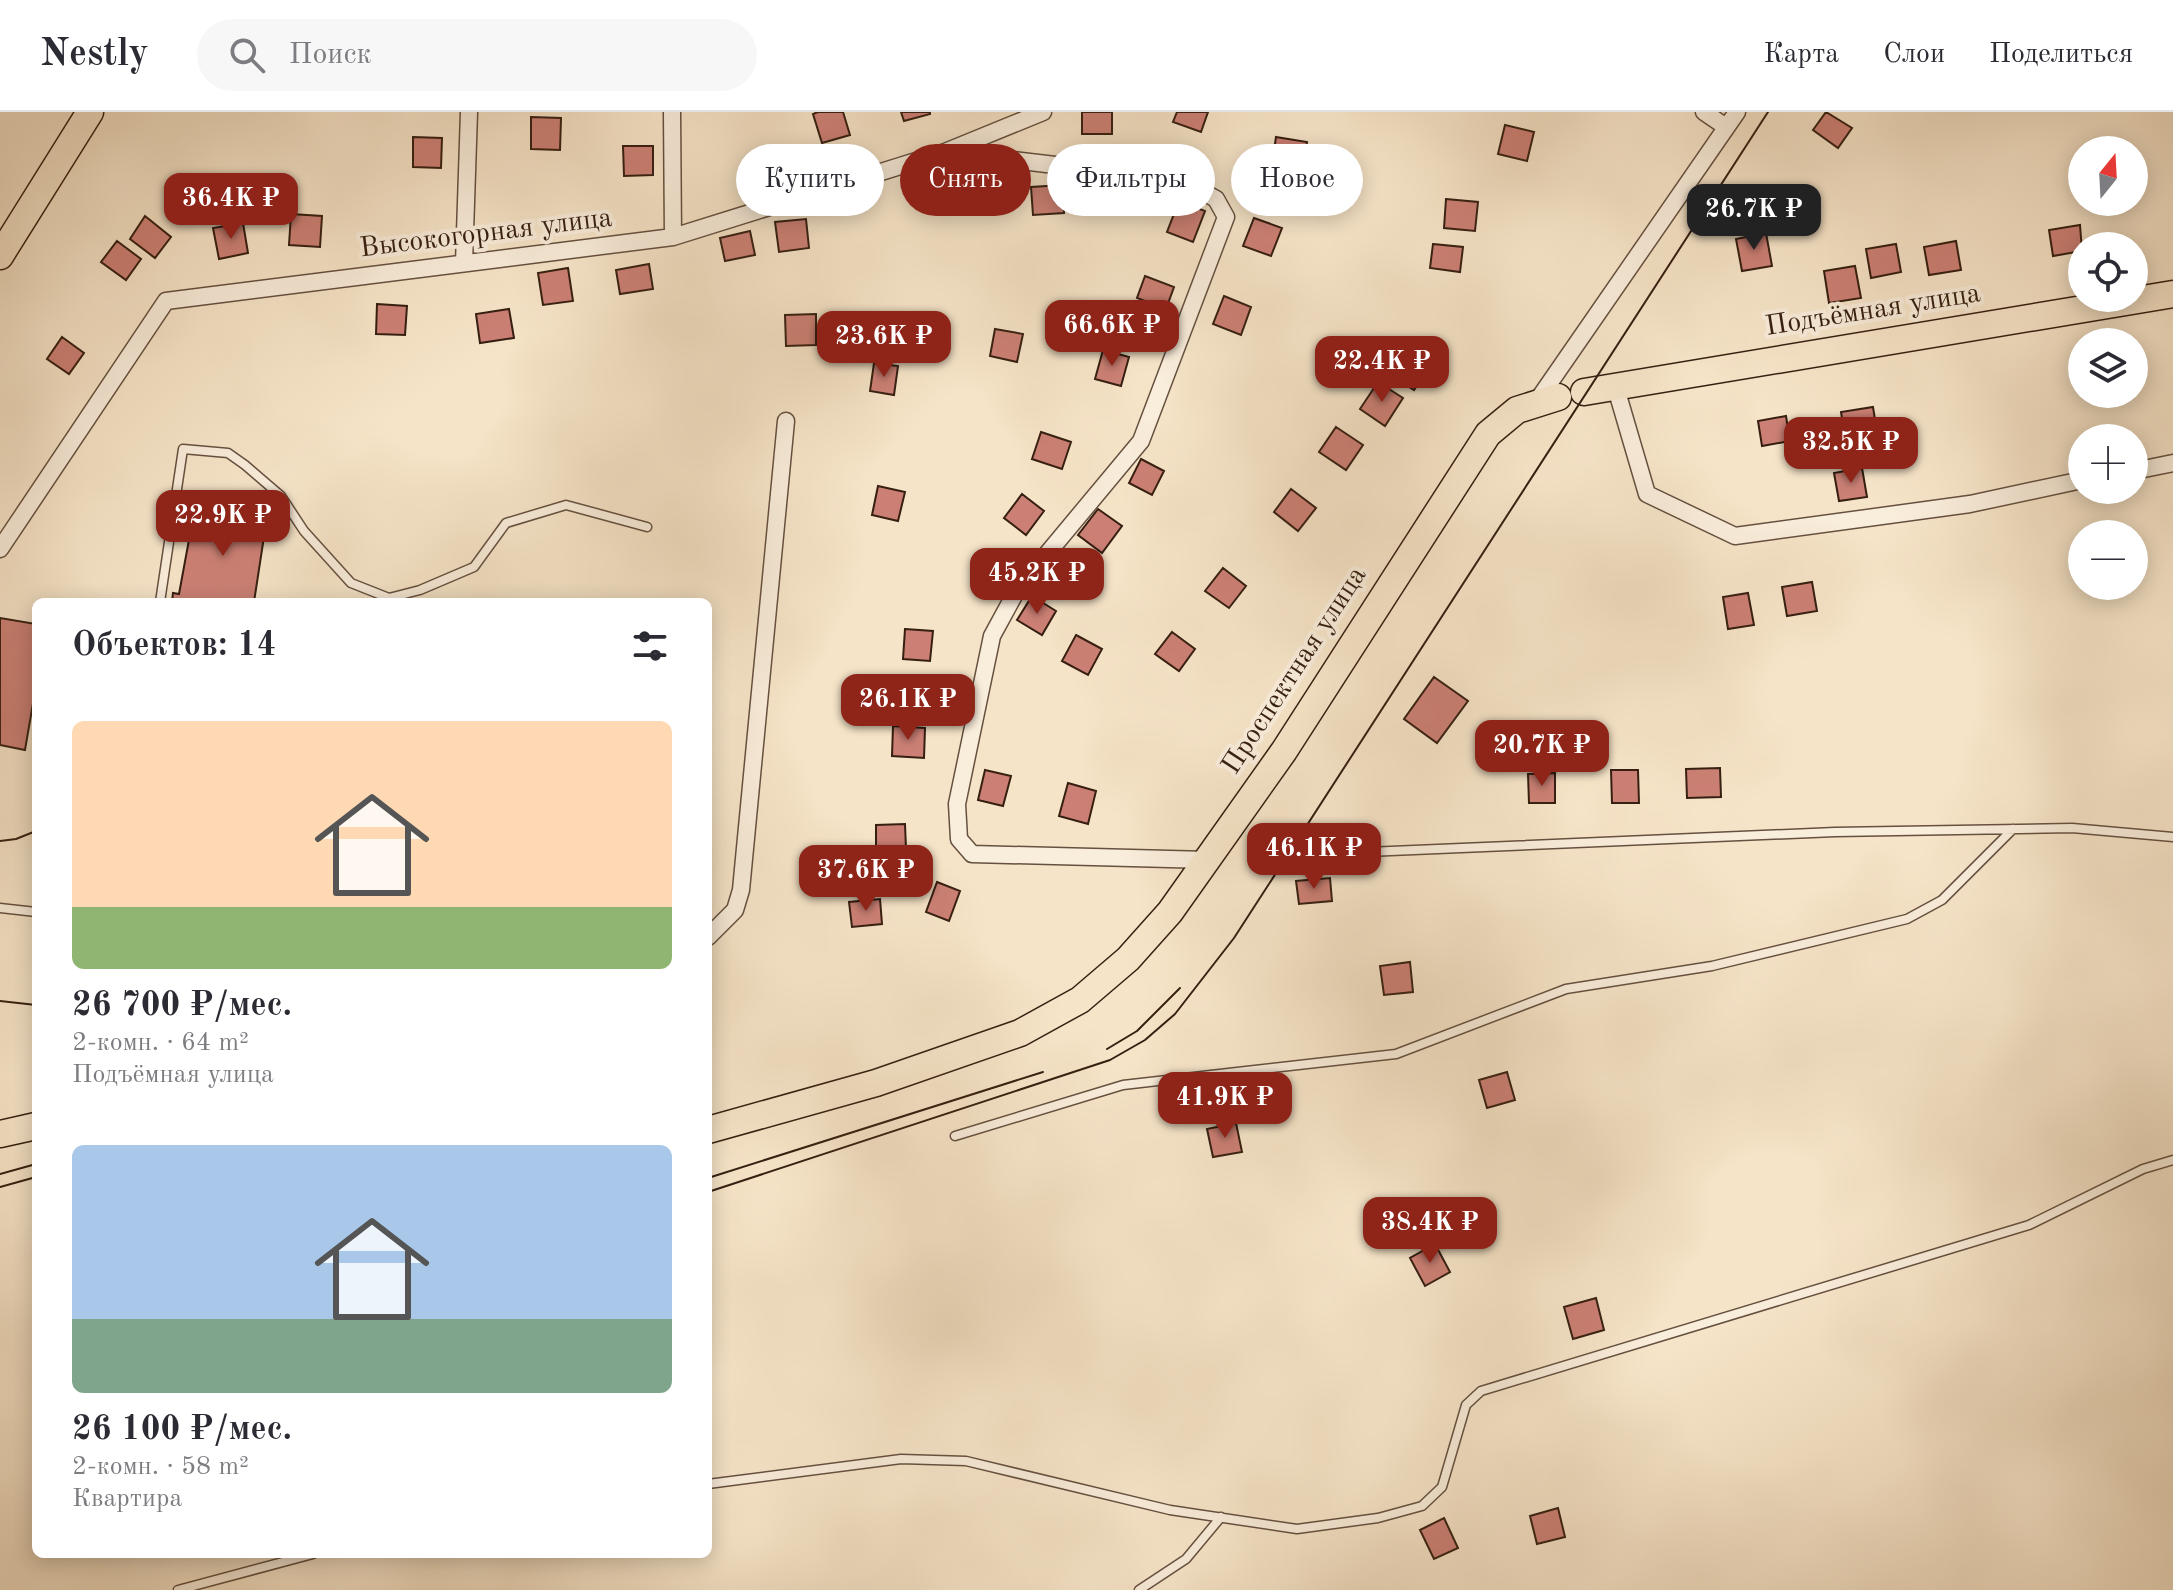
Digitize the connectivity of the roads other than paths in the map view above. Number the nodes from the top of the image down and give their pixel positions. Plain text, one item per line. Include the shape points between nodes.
1 (90, 112) edge
2 (469, 112) edge
3 (672, 112) edge
4 (1043, 112) edge
5 (1704, 112) edge
6 (1737, 112) edge
7 (1726, 127) junction
8 (965, 144) edge
9 (1031, 162) edge
10 (900, 166) edge
11 (673, 237) junction
12 (0, 256) edge
13 (464, 263) junction
14 (2173, 294) edge
15 (1615, 385) junction
16 (1559, 398) junction
17 (786, 421) dead end
18 (2173, 463) edge
19 (2148, 468) edge
20 (2068, 483) edge
21 (647, 527) dead end
22 (0, 549) edge
23 (161, 598) edge
24 (389, 598) edge
25 (389, 598) edge
26 (2013, 829) junction
27 (2173, 837) edge
28 (1367, 852) dead end
29 (1208, 860) junction
30 (0, 908) edge
31 (32, 912) edge
32 (712, 933) edge
33 (32, 1127) edge
34 (712, 1129) edge
35 (0, 1134) edge
36 (955, 1136) dead end
37 (2173, 1160) edge
38 (712, 1483) edge
39 (1221, 1517) junction
40 (298, 1558) edge
41 (178, 1590) edge
42 (1139, 1590) edge

1 - 12 main road
2 - 13 street
3 - 11 street
4 - 8 street, Высокогорная улица
5 - 7 street
6 - 7 street
7 - 16 street
9 - 29 street via 1182,180 1216,199 1226,217 1141,441 1017,590 992,636 957,804 959,839 972,854
10 - 11 street, Высокогорная улица
11 - 13 street, Высокогорная улица
13 - 22 street, Высокогорная улица via 166,301
14 - 15 main road, Подъёмная улица
15 - 16 main road, Подъёмная улица
15 - 20 street via 1647,494 1735,536 1970,504
16 - 29 main road, Проспектная улица via 1517,410 1470,459 1284,751
17 - 32 street via 741,890 735,910
18 - 19 street
21 - 25 lane via 566,505 506,523 474,567
23 - 24 lane via 183,449 228,453 245,465 281,496 304,531 351,583
26 - 27 lane
26 - 28 lane
26 - 36 lane via 1942,900 1907,919 1712,966 1566,989 1396,1054 1123,1085
29 - 34 main road, Проспектная улица via 1148,941 1053,1018 970,1052
30 - 31 lane
33 - 35 main road
37 - 39 lane via 2143,1169 2029,1225 1481,1391 1466,1405 1442,1487 1422,1506 1297,1529
38 - 39 lane via 901,1459 966,1461 1170,1510
39 - 42 lane via 1186,1559
40 - 41 lane

